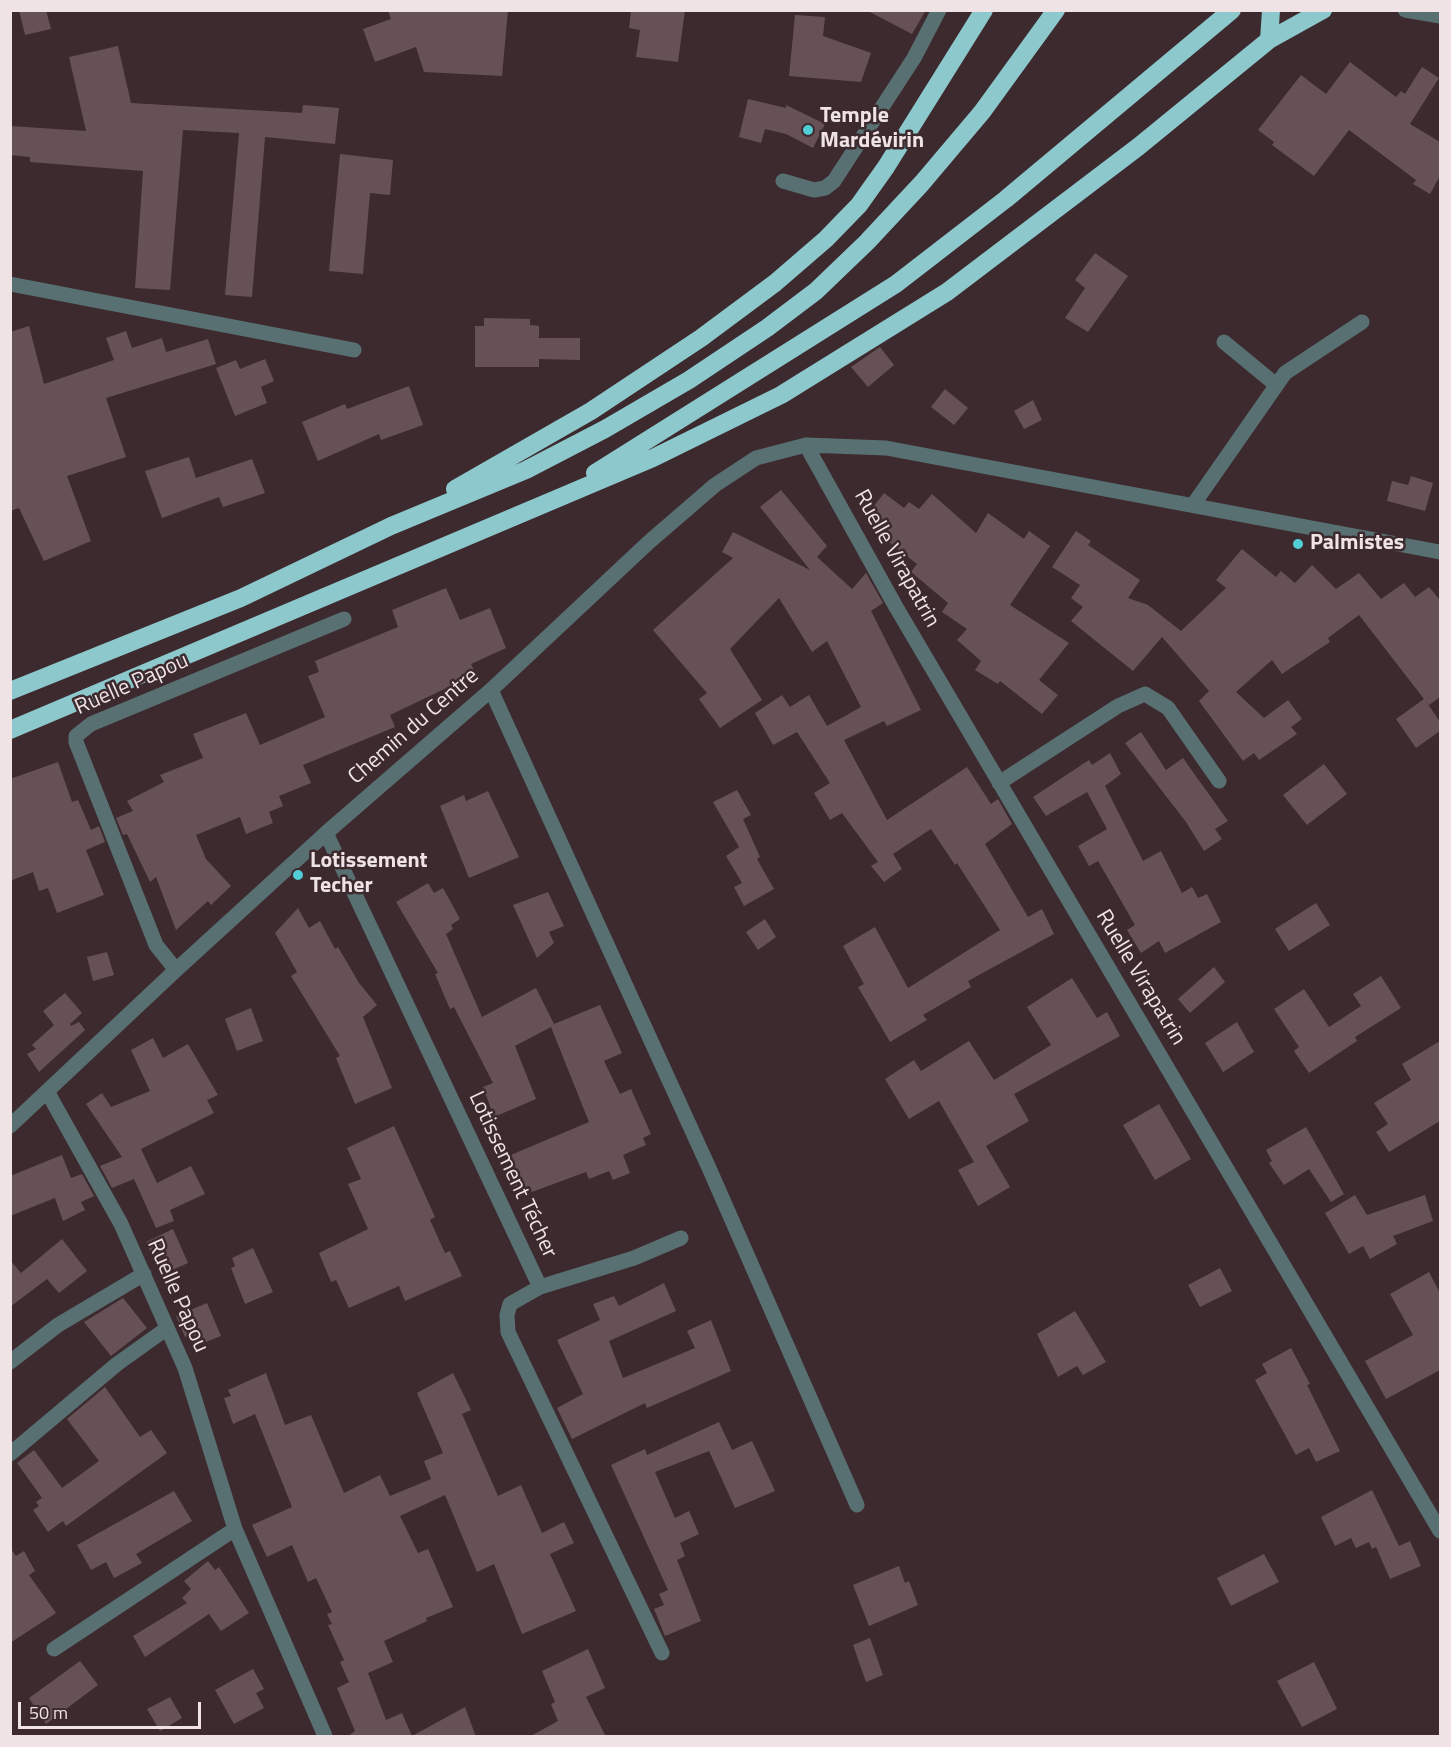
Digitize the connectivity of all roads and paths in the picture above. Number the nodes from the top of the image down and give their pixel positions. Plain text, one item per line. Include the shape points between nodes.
1 (939, 10) edge
2 (984, 10) edge
3 (1056, 10) edge
4 (1232, 10) edge
5 (1271, 10) edge
6 (1323, 10) edge
7 (1405, 10) edge
8 (1440, 16) edge
9 (1269, 40) junction
10 (783, 182) dead end
11 (10, 284) edge
12 (1362, 322) dead end
13 (1224, 342) dead end
14 (354, 350) dead end
15 (1275, 384) junction
16 (806, 445) junction
17 (553, 499) junction
18 (1193, 505) junction
19 (391, 526) junction
20 (1440, 552) edge
21 (344, 619) dead end
22 (491, 690) junction
23 (10, 691) edge
24 (10, 730) edge
25 (1219, 782) dead end
26 (999, 783) junction
27 (326, 834) junction
28 (176, 970) junction
29 (48, 1094) junction
30 (10, 1126) edge
31 (681, 1238) dead end
32 (144, 1274) junction
33 (540, 1287) junction
34 (166, 1329) junction
35 (10, 1362) edge
36 (10, 1454) edge
37 (858, 1505) dead end
38 (235, 1529) junction
39 (1440, 1531) edge
40 (54, 1649) dead end
41 (662, 1653) dead end
42 (325, 1737) edge

1 - 10 street via 914,58 834,181 814,190
2 - 19 highway via 886,167 858,205 818,247 719,324 591,411
3 - 19 highway via 982,112 922,183 816,291 689,380 605,429 526,470
4 - 17 highway via 1006,199 896,284
5 - 9 highway
6 - 9 highway
7 - 8 street
9 - 17 highway via 1138,147 947,292 781,394 653,458
11 - 14 street
12 - 15 street via 1284,373
13 - 15 street
15 - 18 street
16 - 18 street, Chemin du Centre via 886,448
16 - 22 street, Chemin du Centre via 756,458 715,484
16 - 26 street, Ruelle Virapatrin
17 - 24 highway
18 - 20 street, Chemin du Centre
19 - 23 highway via 241,598
21 - 28 street, Ruelle Papou via 91,724 76,736 156,945
22 - 27 street, Chemin du Centre
22 - 37 street
25 - 26 street via 1168,708 1145,694 1118,706
26 - 39 street, Ruelle Virapatrin
27 - 28 street, Chemin du Centre
27 - 33 street, Lotissement Técher
28 - 29 street, Chemin du Centre
29 - 30 street, Chemin du Centre
29 - 32 street, Ruelle Papou via 88,1162
31 - 33 street via 634,1258
32 - 34 street, Ruelle Papou
32 - 35 street via 58,1325
33 - 41 street, Lotissement Técher via 510,1304 508,1332
34 - 36 street via 117,1364
34 - 38 street, Ruelle Papou via 185,1368
38 - 40 street
38 - 42 street, Ruelle Papou

